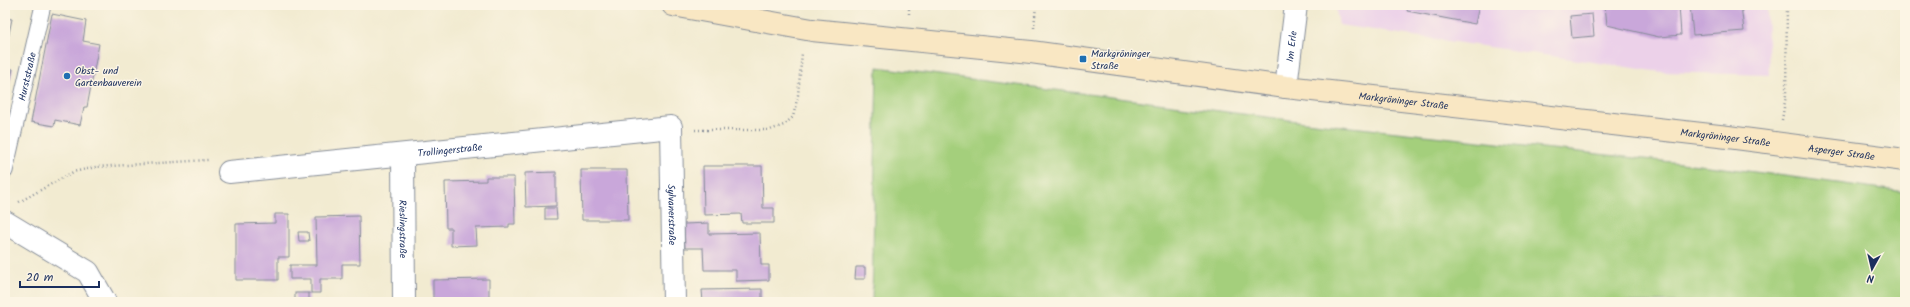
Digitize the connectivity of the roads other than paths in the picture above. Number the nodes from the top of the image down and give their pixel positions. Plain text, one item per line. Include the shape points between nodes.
1 (43, 5) edge
2 (673, 5) edge
3 (1296, 5) edge
4 (1286, 87) junction
5 (671, 127) joint
6 (1778, 144) joint
7 (403, 155) junction
8 (1905, 160) edge
9 (5, 171) edge
10 (230, 172) road end
11 (5, 222) edge
12 (105, 302) edge
13 (404, 302) edge
14 (674, 302) edge

1 - 9 lane, Hurststraße
2 - 4 main road, Markgröninger Straße via 804,28 1031,52
3 - 4 street, Im Erle
4 - 6 main road, Markgröninger Straße
5 - 7 street, Trollingerstraße
5 - 14 street, Sylvanerstraße
6 - 8 main road, Asperger Straße
7 - 10 street, Trollingerstraße
7 - 13 street, Rieslingstraße
11 - 12 street via 88,272

